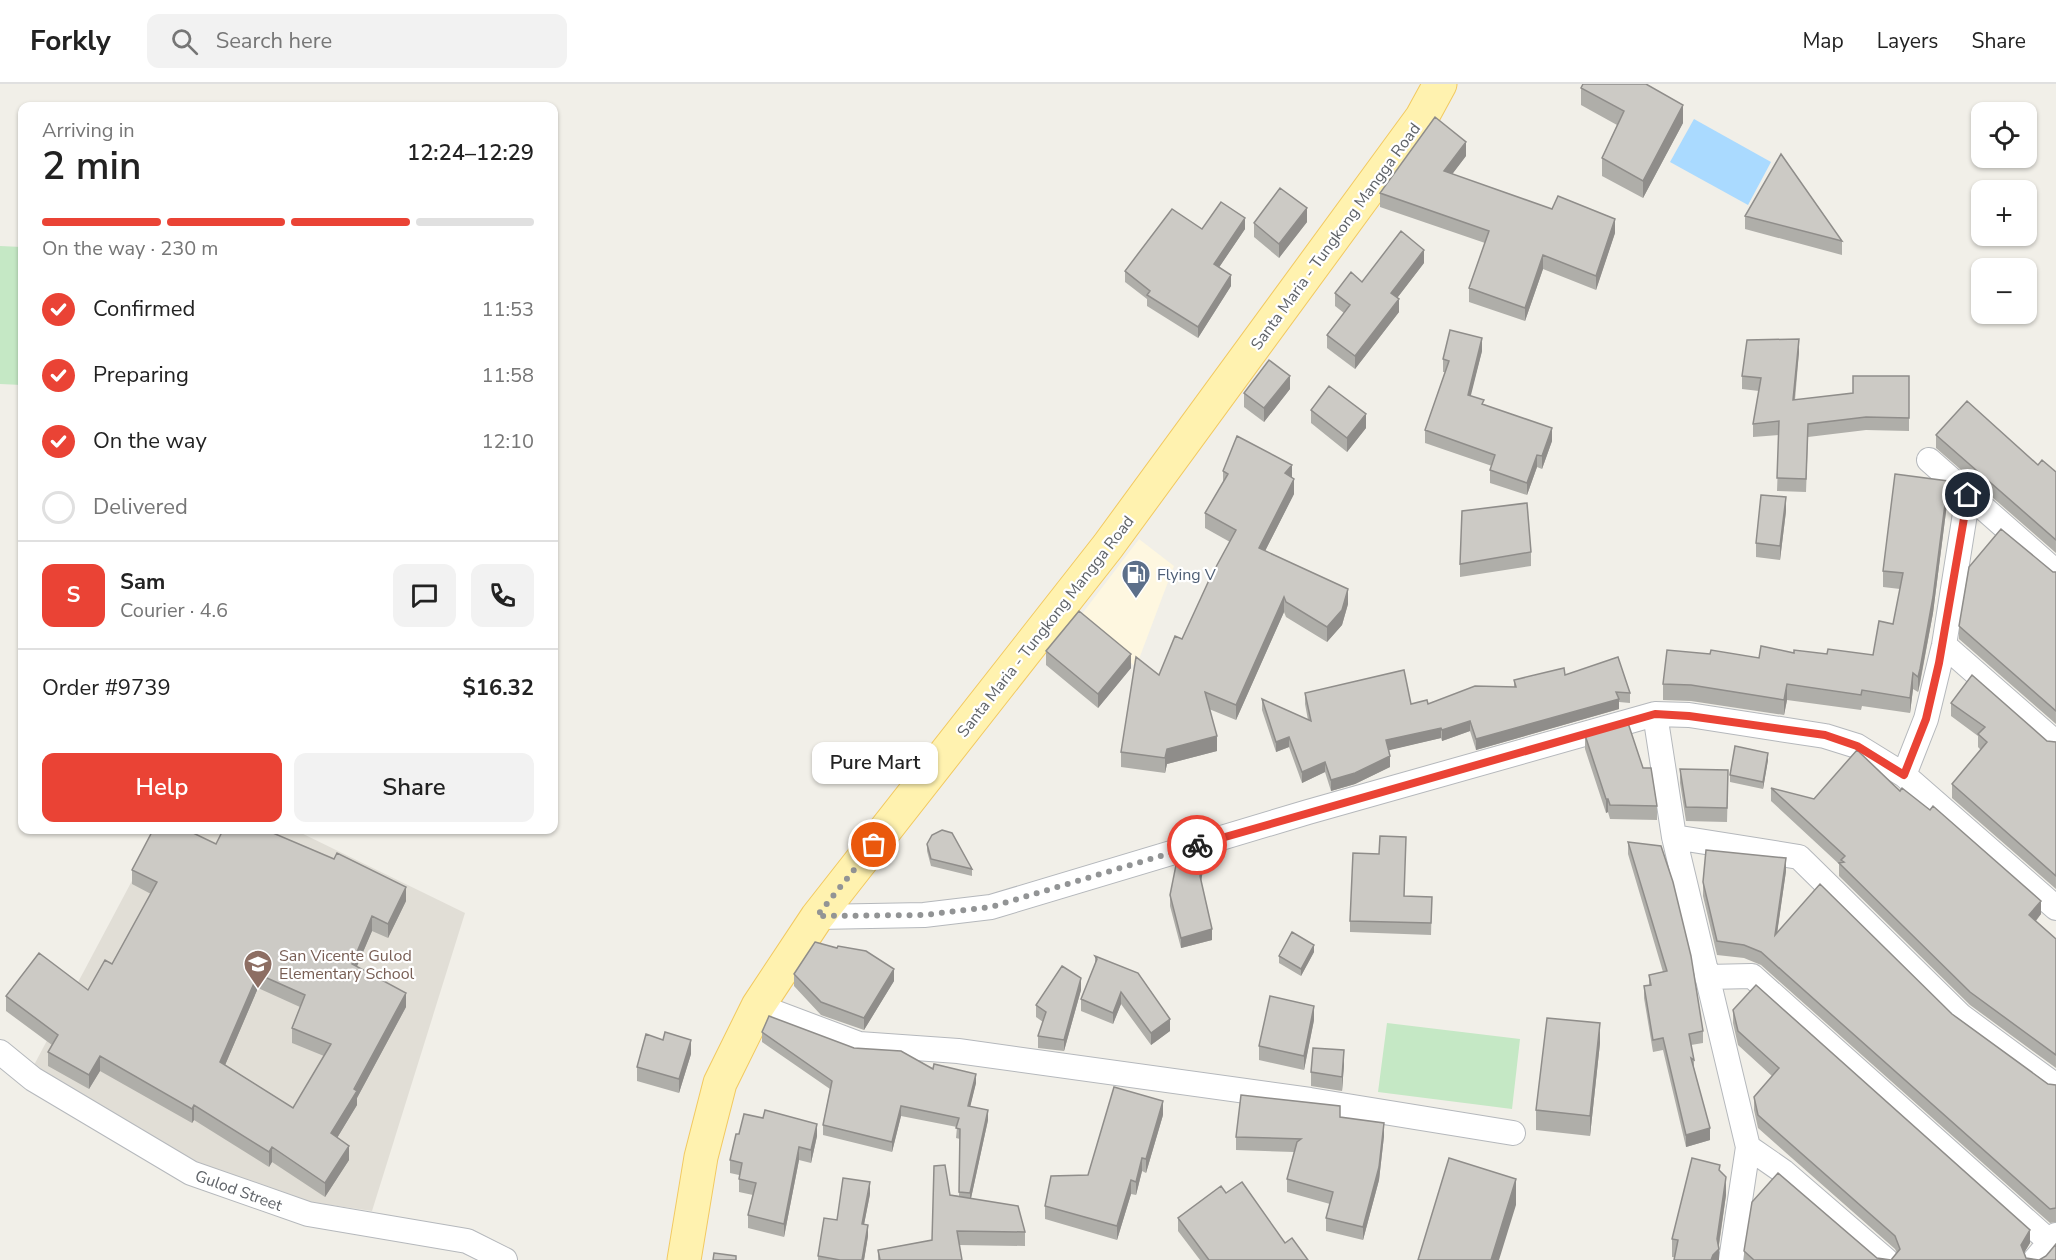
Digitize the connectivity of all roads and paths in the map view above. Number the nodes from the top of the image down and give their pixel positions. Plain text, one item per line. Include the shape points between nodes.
1 (1440, 84) edge
2 (1929, 460) dead end
3 (1968, 495) junction
4 (2056, 572) edge
5 (1944, 645) junction
6 (1655, 714) junction
7 (2056, 743) edge
8 (1904, 775) junction
9 (1674, 837) junction
10 (2056, 908) edge
11 (817, 916) junction
12 (1707, 977) junction
13 (758, 1006) junction
14 (0, 1052) edge
15 (2056, 1086) edge
16 (1513, 1133) dead end
17 (1748, 1147) junction
18 (2053, 1238) edge
19 (506, 1260) edge
20 (684, 1260) edge
21 (1731, 1260) edge
22 (1886, 1260) edge
23 (2034, 1260) edge

1 - 11 main road, Santa Maria - Tungkong Mangga Road via 1422,117 1108,546
2 - 3 street
3 - 4 street
3 - 5 street
5 - 7 street
5 - 8 street via 1926,719
6 - 8 street via 1825,735 1857,746
6 - 9 street
6 - 11 street via 991,907 924,915
8 - 10 street
9 - 12 street
9 - 15 street via 1799,857 1960,1016
11 - 13 main road, Santa Maria - Tungkong Mangga Road
12 - 17 street
12 - 18 street via 1752,976
13 - 16 street via 859,1044 958,1051
13 - 20 main road, Santa Maria - Tungkong Mangga Road via 720,1083 701,1156
14 - 19 street, Gulod Street via 33,1079 191,1173 308,1215 467,1242
17 - 21 street
17 - 22 street via 1784,1172
18 - 23 street

